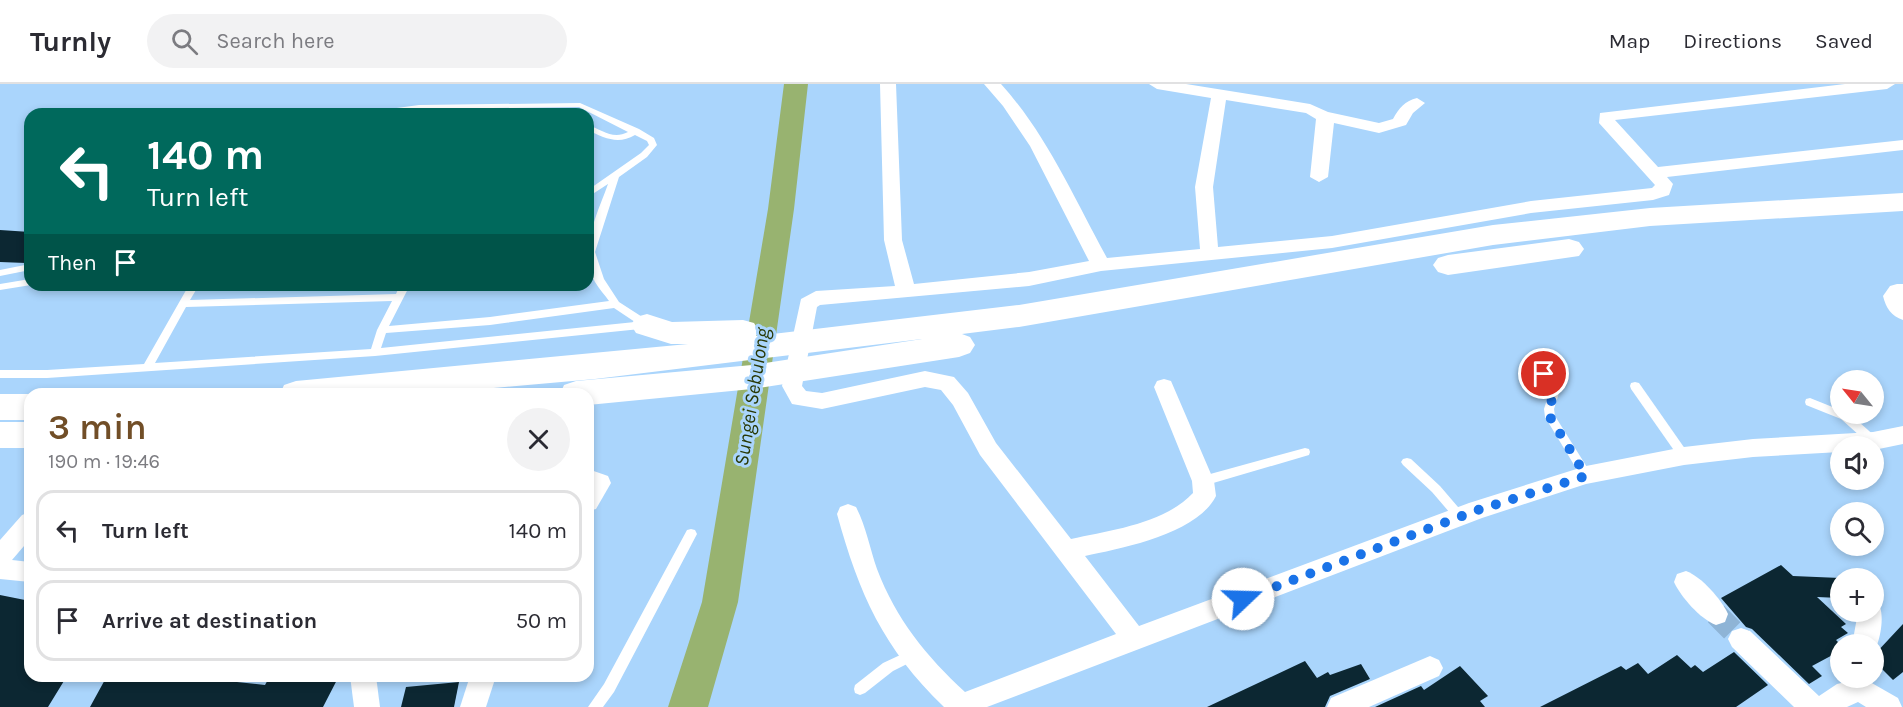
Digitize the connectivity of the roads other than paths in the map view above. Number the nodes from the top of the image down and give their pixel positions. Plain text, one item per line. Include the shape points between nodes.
1 (888, 84) edge
2 (992, 84) edge
3 (1157, 84) edge
4 (1887, 84) edge
5 (1219, 95) junction
6 (1417, 103) dead end
7 (498, 105) junction
8 (406, 108) edge
9 (495, 108) edge
10 (579, 108) edge
11 (594, 114) edge
12 (1323, 116) junction
13 (594, 130) edge
14 (636, 131) junction
15 (1903, 145) edge
16 (1654, 173) junction
17 (615, 174) junction
18 (1319, 177) dead end
19 (594, 190) edge
20 (1903, 202) edge
21 (1903, 224) edge
22 (594, 225) edge
23 (1444, 244) junction
24 (1502, 246) junction
25 (1210, 256) junction
26 (1101, 265) junction
27 (594, 266) edge
28 (24, 268) edge
29 (0, 273) edge
30 (24, 283) edge
31 (0, 287) edge
32 (191, 291) edge
33 (401, 291) edge
34 (906, 291) junction
35 (1903, 291) edge
36 (397, 297) junction
37 (1118, 298) junction
38 (184, 304) junction
39 (616, 304) junction
40 (1903, 313) edge
41 (659, 329) junction
42 (382, 330) junction
43 (908, 342) junction
44 (375, 352) junction
45 (148, 366) junction
46 (0, 374) edge
47 (1544, 374) dead end
48 (587, 385) edge
49 (1635, 386) dead end
50 (1164, 387) dead end
51 (490, 388) edge
52 (1810, 402) dead end
53 (0, 407) edge
54 (24, 407) edge
55 (0, 435) edge
56 (24, 435) edge
57 (1888, 438) edge
58 (1305, 452) dead end
59 (1684, 456) junction
60 (1407, 462) dead end
61 (1586, 476) junction
62 (594, 480) edge
63 (1203, 481) junction
64 (594, 492) edge
65 (848, 514) dead end
66 (1460, 517) junction
67 (24, 529) edge
68 (692, 534) dead end
69 (1067, 550) junction
70 (0, 557) edge
71 (0, 568) edge
72 (24, 571) edge
73 (1686, 582) dead end
74 (1716, 614) tunnel mouth
75 (1134, 639) junction
76 (1741, 639) tunnel mouth
77 (911, 656) junction
78 (1430, 668) dead end
79 (364, 682) edge
80 (481, 682) edge
81 (1854, 688) edge
82 (1865, 688) edge
83 (861, 689) dead end
84 (367, 707) edge
85 (473, 707) edge
86 (596, 707) edge
87 (962, 707) edge
88 (968, 707) edge
89 (1340, 707) edge
90 (1812, 707) edge
91 (1824, 707) edge
92 (1889, 707) edge

1 - 34 street via 894,240
2 - 26 street via 1008,100 1051,168
3 - 5 street
4 - 16 street via 1606,116 1607,123
5 - 12 street via 1310,109
5 - 25 street via 1204,187
6 - 12 street via 1406,110 1400,123 1379,128
7 - 8 lane
7 - 9 lane
7 - 10 lane via 569,104
11 - 14 lane
12 - 18 street via 1326,122
13 - 14 lane via 615,140
14 - 17 lane via 653,145
15 - 16 street
16 - 23 street via 1664,184 1663,190 1653,194 1531,207 1463,219
17 - 19 lane
17 - 22 lane
20 - 24 highway via 1650,217
21 - 24 highway
23 - 24 highway
23 - 25 street via 1332,242
23 - 37 highway
23 - 43 highway
25 - 26 street
26 - 34 street via 1029,279
27 - 39 lane
28 - 29 lane
30 - 31 lane
32 - 38 lane
33 - 36 lane
34 - 69 street via 816,298 808,304 792,386 799,398 822,401 925,379 947,383 988,449
35 - 40 street via 1893,296
36 - 38 lane
36 - 42 lane
37 - 41 highway via 1020,301 758,330
37 - 43 highway
38 - 45 lane
39 - 41 lane
39 - 42 lane
41 - 44 lane
42 - 44 lane
43 - 48 highway via 752,376
44 - 45 lane
45 - 46 lane
47 - 61 lane via 1554,393 1550,417
48 - 51 highway
49 - 59 lane
50 - 63 street
52 - 57 lane
53 - 54 highway
55 - 56 highway
57 - 59 street
58 - 63 lane
59 - 61 street
60 - 66 lane
61 - 66 street
62 - 64 street via 600,483
63 - 69 street via 1205,496 1198,507 1131,536
65 - 77 street via 864,569 891,626
66 - 75 street
67 - 70 street
68 - 86 lane
69 - 75 street
71 - 72 street
73 - 74 street
75 - 88 street via 978,698
76 - 90 street
77 - 83 lane via 888,667
77 - 87 street
78 - 89 street
79 - 84 street
80 - 85 street
81 - 91 street
82 - 92 street

